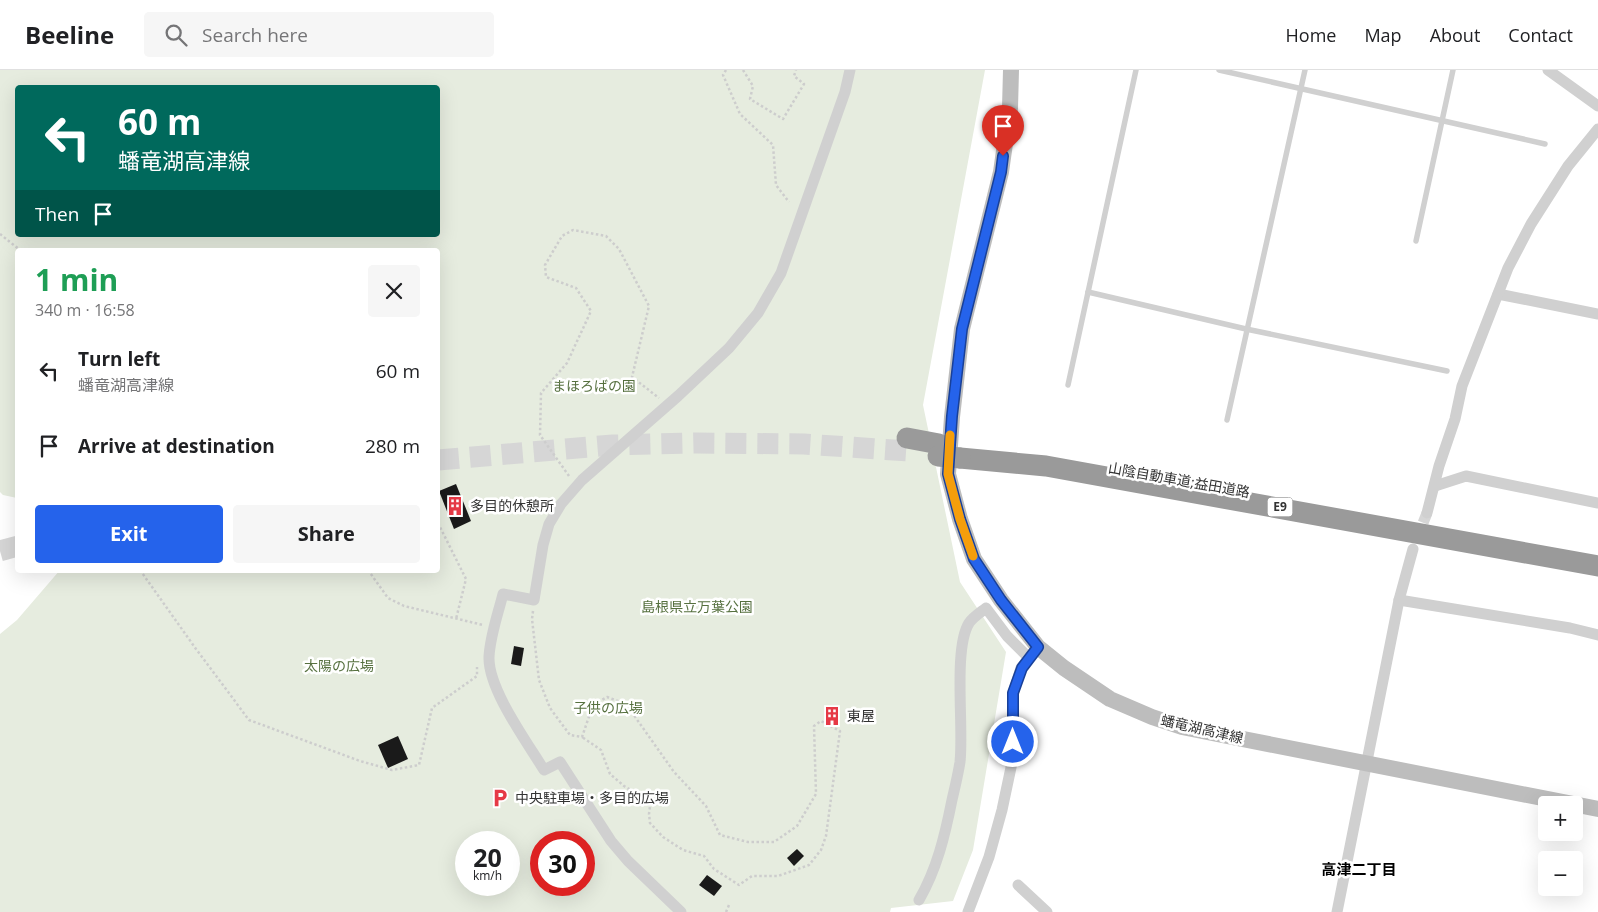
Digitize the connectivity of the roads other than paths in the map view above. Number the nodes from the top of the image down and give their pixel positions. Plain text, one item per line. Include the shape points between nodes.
1 (850, 70) edge
2 (1011, 70) edge
3 (1136, 70) edge
4 (1219, 70) edge
5 (1305, 70) edge
6 (1453, 70) edge
7 (1548, 70) edge
8 (1300, 90) junction
9 (1598, 106) edge
10 (1443, 122) junction
11 (1598, 129) edge
12 (1545, 144) dead end
13 (1416, 241) dead end
14 (1088, 292) junction
15 (1498, 294) junction
16 (1598, 314) edge
17 (1246, 329) junction
18 (1447, 371) dead end
19 (1068, 385) dead end
20 (1227, 420) dead end
21 (908, 445) tunnel mouth
22 (961, 452) junction
23 (1435, 486) junction
24 (1598, 503) edge
25 (1427, 513) tunnel mouth
26 (1413, 549) tunnel mouth
27 (1598, 556) edge
28 (1598, 566) edge
29 (1399, 600) junction
30 (1598, 635) edge
31 (1034, 653) junction
32 (1367, 764) junction
33 (1598, 809) edge
34 (1018, 885) dead end
35 (919, 900) dead end
36 (681, 912) edge
37 (968, 912) edge
38 (1047, 912) edge
39 (1337, 912) edge

1 - 36 street via 781,273 758,313 729,348 582,480 561,504 542,545 534,600 503,594 495,627 489,658 497,692 544,770 560,762 611,841
2 - 31 main road, 蟠竜湖高津線 via 1010,108 1001,172 962,329 948,474 974,559
3 - 14 lane
4 - 8 lane
5 - 8 lane
6 - 10 lane
7 - 9 street
8 - 10 lane
8 - 17 lane
10 - 12 lane
10 - 13 lane
11 - 15 street via 1568,166 1531,224
14 - 17 lane
14 - 19 lane
15 - 16 street
15 - 23 street via 1462,386
17 - 18 lane
17 - 20 lane
21 - 22 highway, 山陰自動車道;益田道路 / E9
22 - 27 highway, 山陰自動車道;益田道路 / E9 via 1047,457
22 - 28 highway, 山陰自動車道;益田道路 / E9
23 - 24 street via 1466,476
23 - 25 street
26 - 29 street
29 - 30 street
29 - 32 street
31 - 32 main road, 蟠竜湖高津線 via 1064,668 1110,699 1152,717 1182,727
31 - 35 street via 1007,636 986,608 970,622 961,656 960,763 940,852 928,886
31 - 37 street via 1022,668 1013,693 1013,758 989,857
32 - 33 main road, 蟠竜湖高津線
32 - 39 street
34 - 38 street

